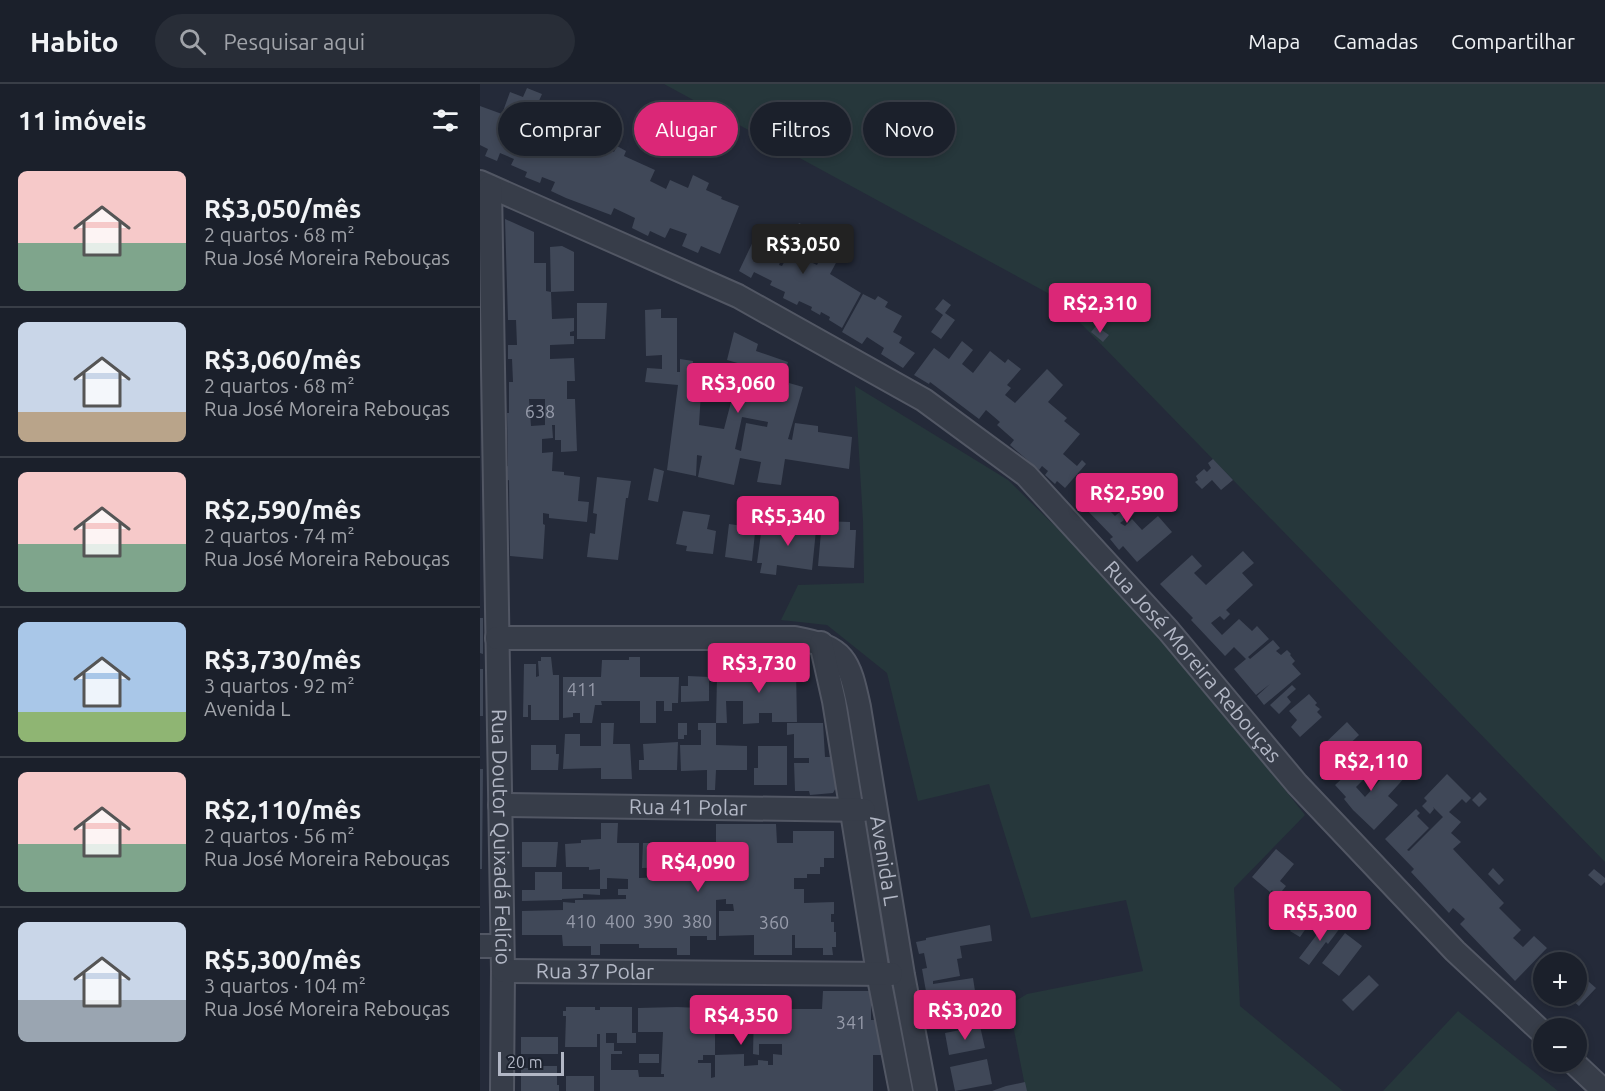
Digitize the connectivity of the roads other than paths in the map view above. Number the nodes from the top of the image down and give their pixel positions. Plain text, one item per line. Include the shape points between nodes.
1 (485, 185) edge
2 (488, 575) edge
3 (497, 638) junction
4 (821, 643) junction
5 (500, 805) junction
6 (851, 810) junction
7 (875, 811) junction
8 (491, 946) edge
9 (503, 971) junction
10 (878, 973) junction
11 (903, 975) junction
12 (1533, 1024) edge
13 (1584, 1072) edge
14 (502, 1091) edge
15 (901, 1091) edge
16 (925, 1091) edge
17 (1604, 1091) edge

1 - 2 street, Rua Doutor Quixadá Felício
1 - 12 street, Rua José Moreira Rebouças via 738,296 924,400 1026,475 1168,630 1297,784 1455,951
2 - 3 street, Rua Doutor Quixadá Felício
3 - 4 street, Avenida L via 795,638
3 - 5 street, Rua Doutor Quixadá Felício
4 - 6 street, Avenida L
4 - 7 street, Avenida L via 841,657 851,672
5 - 6 street, Rua 41 Polar
5 - 8 street, Rua Doutor Quixadá Felício
6 - 7 street, Rua 41 Polar
6 - 10 street, Avenida L
7 - 11 street, Avenida L
8 - 9 street, Rua Doutor Quixadá Felício
9 - 10 street, Rua 37 Polar
9 - 14 street, Rua Doutor Quixadá Felício
10 - 11 street, Rua 37 Polar
10 - 15 street, Avenida L
11 - 16 street, Avenida L
13 - 17 street

